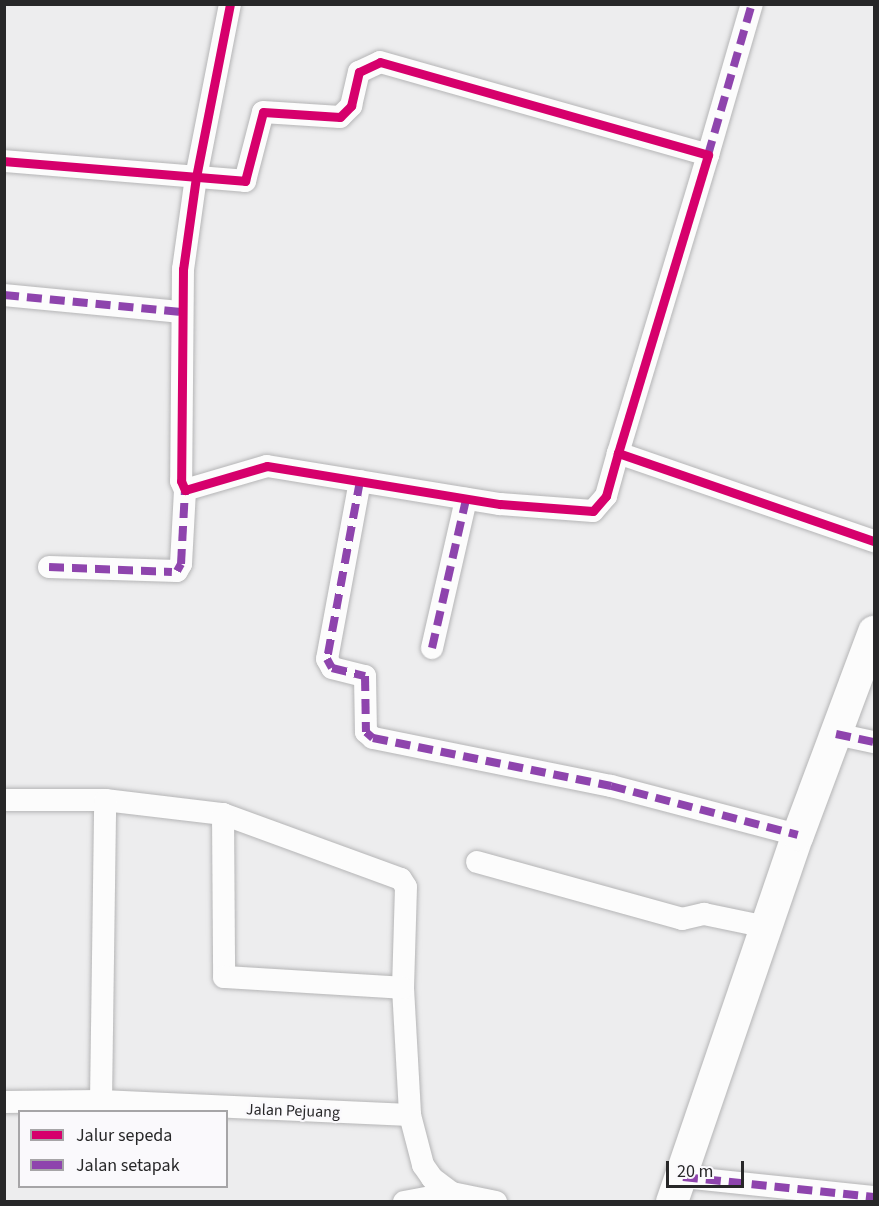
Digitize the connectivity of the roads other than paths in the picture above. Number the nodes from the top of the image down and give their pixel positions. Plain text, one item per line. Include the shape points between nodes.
1 (230, 4) edge
2 (752, 4) edge
3 (708, 155) junction
4 (4, 161) edge
5 (196, 177) junction
6 (4, 295) edge
7 (182, 312) junction
8 (618, 453) junction
9 (360, 482) junction
10 (185, 490) junction
11 (466, 499) junction
12 (874, 541) edge
13 (50, 567) dead end
14 (874, 632) edge
15 (432, 648) dead end
16 (836, 734) junction
17 (874, 742) edge
18 (4, 800) edge
19 (105, 800) junction
20 (223, 814) junction
21 (798, 835) junction
22 (477, 862) dead end
23 (767, 927) junction
24 (403, 988) junction
25 (101, 1101) junction
26 (4, 1102) edge
27 (410, 1115) junction
28 (677, 1189) edge
29 (452, 1193) junction
30 (874, 1197) edge
31 (404, 1202) edge
32 (496, 1202) edge

1 - 5 street
2 - 3 street
3 - 5 street via 380,62 359,72 351,106 340,117 273,110 259,115 252,165 245,180
3 - 8 street
4 - 5 street
5 - 7 street
6 - 7 street
7 - 10 street via 181,481
8 - 11 street via 606,496 593,512 553,511
8 - 12 street
9 - 10 street via 267,466
9 - 11 street
9 - 21 street via 327,659 332,668 365,676 366,732 373,738 610,786
10 - 13 street via 181,564 177,571
11 - 15 street
14 - 16 street
16 - 17 street
16 - 21 street
18 - 19 street
19 - 20 street
19 - 25 street
20 - 24 street via 401,879 406,887
20 - 24 street via 224,977
21 - 23 street
22 - 23 street via 682,919 704,914
23 - 28 street
24 - 27 street
25 - 26 street, Jalan Pejuang
25 - 27 street, Jalan Pejuang
27 - 29 street via 423,1165 432,1178
28 - 30 street
29 - 31 street
29 - 32 street

